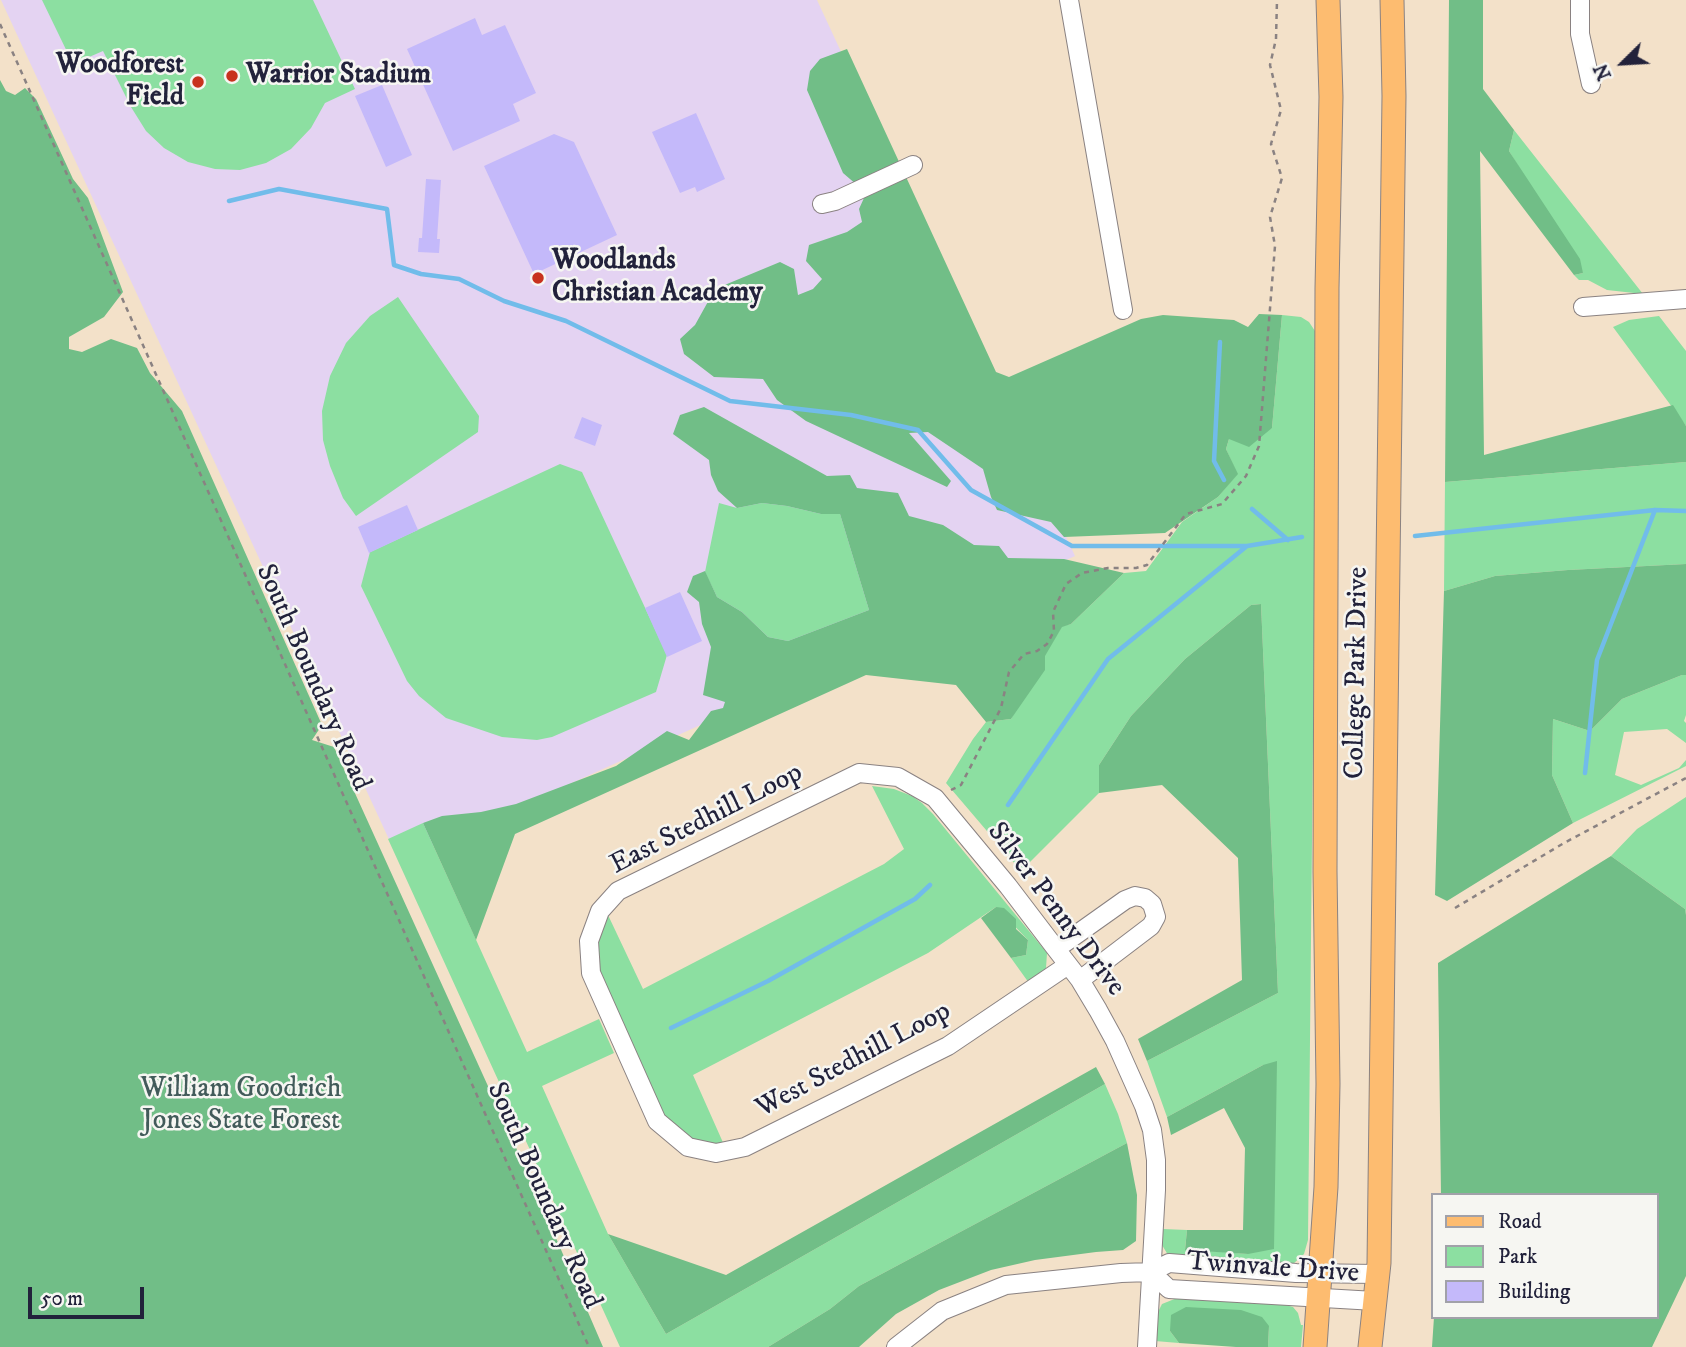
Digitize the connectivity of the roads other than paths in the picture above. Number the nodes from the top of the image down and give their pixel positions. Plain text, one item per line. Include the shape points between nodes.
1 (1069, 0) edge
2 (1328, 0) edge
3 (1392, 0) edge
4 (1580, 0) edge
5 (1591, 84) dead end
6 (913, 165) dead end
7 (822, 204) dead end
8 (1686, 299) edge
9 (1583, 307) dead end
10 (1124, 310) dead end
11 (935, 798) joint
12 (1056, 949) junction
13 (1068, 965) junction
14 (1080, 980) junction
15 (657, 1121) joint
16 (1151, 1272) junction
17 (1321, 1273) junction
18 (1378, 1274) junction
19 (1319, 1297) junction
20 (1375, 1301) junction
21 (896, 1347) edge
22 (1147, 1347) edge
23 (1315, 1347) edge
24 (1370, 1347) edge

1 - 10 street
2 - 17 main road, College Park Drive via 1328,1084
3 - 18 main road, College Park Drive via 1389,606
4 - 5 street via 1580,34
6 - 7 street
8 - 9 street
11 - 12 street, Silver Penny Drive
11 - 15 street, East Stedhill Loop via 898,777 859,773 618,891 600,911 589,941 591,973
12 - 13 street, Silver Penny Drive
12 - 14 street via 1125,900 1135,896 1152,904 1156,917 1151,926
13 - 14 street, Silver Penny Drive
13 - 15 street, West Stedhill Loop via 948,1046 746,1147 716,1153 688,1147
14 - 16 street, Silver Penny Drive via 1115,1041 1152,1130 1156,1170
16 - 17 street, Twinvale Drive via 1169,1263
16 - 19 street, Twinvale Drive via 1169,1289
16 - 21 street via 1006,1285 942,1311
16 - 22 street, Silver Penny Drive
17 - 18 street, Twinvale Drive
17 - 19 main road, College Park Drive
18 - 20 main road, College Park Drive
19 - 20 street, Twinvale Drive
19 - 23 main road, College Park Drive
20 - 24 main road, College Park Drive

